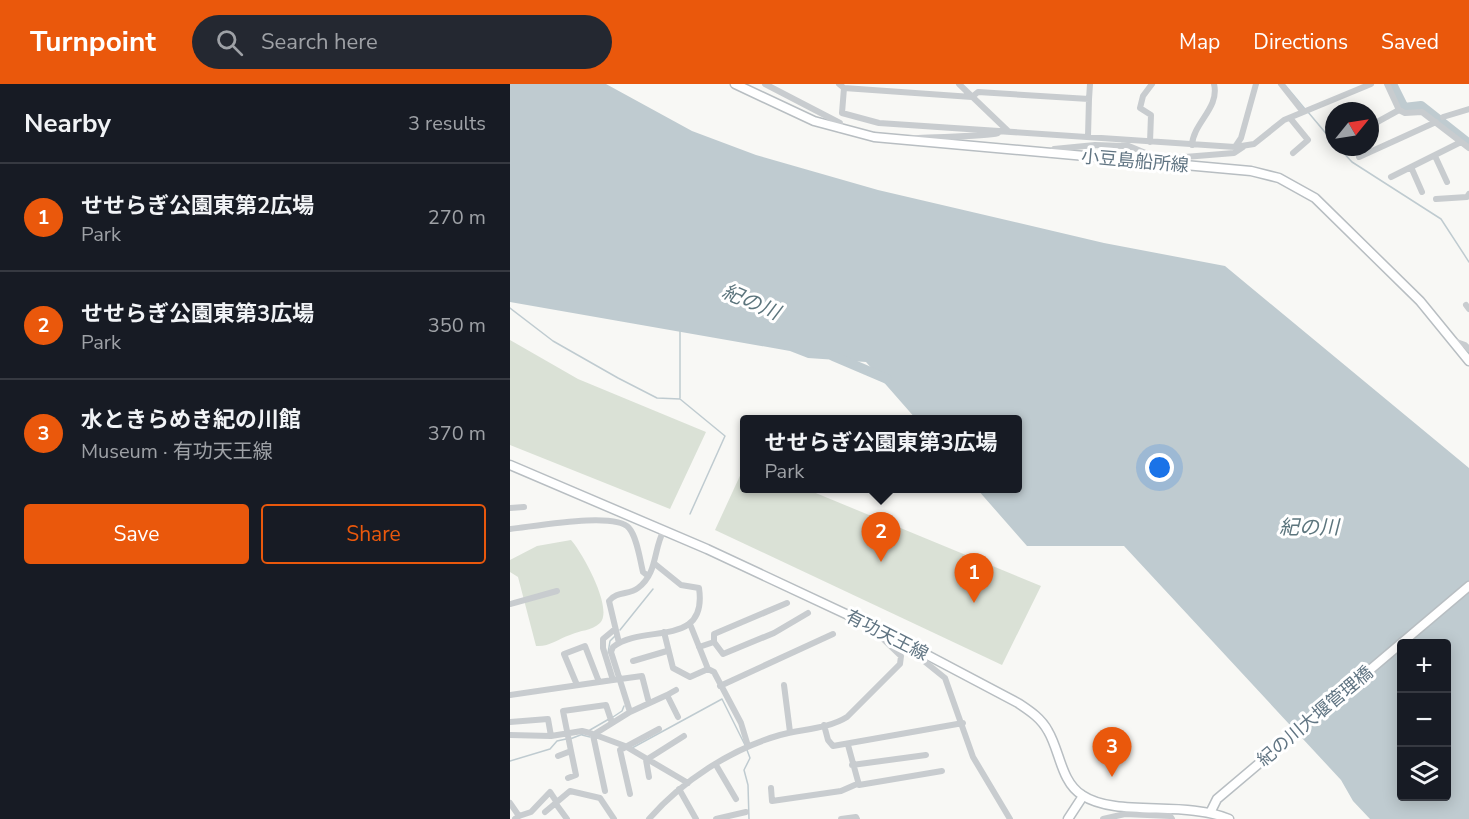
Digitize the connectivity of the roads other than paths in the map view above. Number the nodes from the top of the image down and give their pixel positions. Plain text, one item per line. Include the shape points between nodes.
1 (735, 84) edge
2 (765, 84) edge
3 (959, 84) edge
4 (988, 84) edge
5 (1090, 84) edge
6 (1152, 84) edge
7 (1214, 84) edge
8 (1256, 84) edge
9 (1281, 84) edge
10 (1371, 84) edge
11 (1387, 84) edge
12 (841, 86) edge
13 (867, 86) edge
14 (893, 87) edge
15 (987, 93) junction
16 (972, 98) junction
17 (1089, 99) junction
18 (1469, 109) edge
19 (1399, 110) junction
20 (1306, 111) junction
21 (1443, 117) dead end
22 (1290, 118) junction
23 (1379, 121) edge
24 (1436, 122) junction
25 (840, 129) junction
26 (1008, 131) junction
27 (1088, 136) junction
28 (1241, 138) junction
29 (904, 141) junction
30 (1150, 142) junction
31 (1461, 142) junction
32 (1124, 143) junction
33 (1254, 144) junction
34 (1192, 145) junction
35 (1235, 147) junction
36 (1243, 147) junction
37 (1469, 148) edge
38 (1293, 153) dead end
39 (1050, 154) junction
40 (1435, 156) junction
41 (1359, 157) dead end
42 (1160, 161) junction
43 (1411, 167) junction
44 (1391, 177) dead end
45 (1447, 182) dead end
46 (1422, 192) dead end
47 (1469, 194) edge
48 (1436, 199) dead end
49 (1454, 341) junction
50 (1469, 350) edge
51 (1469, 361) edge
52 (510, 465) edge
53 (524, 507) dead end
54 (510, 508) edge
55 (510, 529) edge
56 (664, 530) junction
57 (655, 564) junction
58 (648, 576) junction
59 (1469, 586) edge
60 (557, 591) dead end
61 (787, 603) dead end
62 (510, 604) edge
63 (808, 613) dead end
64 (690, 624) junction
65 (615, 629) junction
66 (878, 629) junction
67 (664, 632) junction
68 (833, 634) dead end
69 (619, 641) junction
70 (714, 642) junction
71 (699, 647) junction
72 (667, 651) junction
73 (914, 653) dead end
74 (633, 661) dead end
75 (708, 669) junction
76 (617, 680) junction
77 (599, 682) junction
78 (784, 685) dead end
79 (577, 686) junction
80 (720, 686) junction
81 (676, 690) dead end
82 (510, 695) edge
83 (667, 695) junction
84 (650, 703) junction
85 (630, 711) junction
86 (678, 717) dead end
87 (610, 719) junction
88 (510, 722) edge
89 (963, 723) junction
90 (824, 725) junction
91 (658, 729) dead end
92 (790, 732) junction
93 (510, 735) edge
94 (550, 736) junction
95 (592, 736) junction
96 (684, 736) dead end
97 (568, 737) junction
98 (848, 745) junction
99 (746, 747) junction
100 (625, 748) junction
101 (571, 751) junction
102 (926, 755) dead end
103 (558, 756) dead end
104 (648, 758) junction
105 (716, 765) junction
106 (852, 765) junction
107 (942, 771) dead end
108 (568, 777) dead end
109 (649, 777) dead end
110 (688, 783) junction
111 (857, 784) junction
112 (771, 788) dead end
113 (679, 789) junction
114 (605, 791) dead end
115 (630, 794) dead end
116 (1083, 796) junction
117 (736, 799) dead end
118 (556, 802) junction
119 (510, 803) edge
120 (1211, 811) junction
121 (545, 812) dead end
122 (746, 812) dead end
123 (517, 818) edge
124 (567, 819) edge
125 (614, 819) edge
126 (649, 819) edge
127 (696, 819) edge
128 (716, 819) edge
129 (841, 819) edge
130 (857, 819) edge
131 (1011, 819) edge
132 (1068, 819) edge
133 (1103, 819) edge
134 (1172, 819) edge
135 (1229, 819) edge

1 - 25 main road, 小豆島船所線 via 795,114
2 - 25 street via 823,112 840,123
3 - 16 street
4 - 15 street
5 - 17 street
6 - 30 street via 1140,108 1152,117
7 - 34 street via 1211,105 1202,123 1194,129
8 - 28 street
9 - 20 street
10 - 20 street
11 - 19 street
12 - 13 street
12 - 26 street via 842,113 879,123
13 - 14 street
14 - 16 street
15 - 16 street via 978,92
15 - 17 street
16 - 26 street
17 - 27 street
18 - 21 street
19 - 23 street
19 - 24 street via 1422,112
20 - 22 street
22 - 33 street
22 - 38 street via 1308,140
24 - 31 street
24 - 41 street
25 - 29 main road, 小豆島船所線
26 - 27 street
26 - 29 street via 982,137 910,136
27 - 32 street
28 - 33 street
28 - 35 street
29 - 39 main road, 小豆島船所線
30 - 32 street
30 - 34 street
31 - 37 street
31 - 40 street
32 - 39 street via 1054,149
32 - 42 street
33 - 36 street
34 - 35 street
35 - 36 street
36 - 42 street via 1234,153
39 - 42 main road, 小豆島船所線
40 - 43 street
40 - 45 street
42 - 49 main road, 小豆島船所線 via 1251,171 1298,186 1333,214
43 - 44 street
43 - 46 street
47 - 48 street
49 - 50 street
49 - 51 main road, 小豆島船所線
52 - 56 main road, 有功天王線
53 - 54 street
55 - 58 street via 600,519 624,524 632,533 643,572
56 - 57 street via 655,548
56 - 66 main road, 有功天王線
57 - 58 street
57 - 64 street via 681,585 699,588 701,604
58 - 65 street via 637,589 614,595 609,601
59 - 120 main road, 紀の川大堰管理橋 via 1217,799
60 - 62 street
61 - 70 street via 714,634
63 - 70 street via 774,633 723,654
64 - 67 street via 671,633
64 - 71 street
65 - 69 street
65 - 76 street via 603,639 603,648
66 - 90 street via 877,633 901,656 900,664 847,717
66 - 116 main road, 有功天王線 via 1031,711 1047,730 1069,781
67 - 69 street
67 - 72 street
68 - 80 street
69 - 76 street via 611,652
70 - 71 street
71 - 75 street
72 - 74 street
72 - 75 street via 673,668 680,673 690,677
73 - 89 street via 945,678
75 - 80 street via 714,672
76 - 77 street
76 - 84 street via 642,676
76 - 85 street
77 - 79 street
77 - 79 street via 585,646 564,654
78 - 92 street
79 - 82 street
80 - 99 street via 741,723
81 - 83 street
83 - 84 street
83 - 86 street
84 - 85 street
85 - 87 street
87 - 95 street
87 - 97 street via 606,705 563,711
88 - 94 street via 548,719
89 - 98 street
89 - 131 street via 974,757
90 - 92 street
90 - 98 street via 832,746
91 - 100 street
92 - 99 street
93 - 94 street
94 - 97 street
95 - 97 street via 582,731
95 - 100 street
95 - 114 street
96 - 104 street
97 - 101 street
98 - 106 street
99 - 105 street
100 - 104 street
100 - 115 street
101 - 103 street
101 - 108 street via 576,776
102 - 106 street
104 - 109 street
104 - 110 street
105 - 110 street
105 - 117 street
106 - 111 street
107 - 111 street
110 - 113 street
111 - 112 street via 841,791 772,801
113 - 126 street
113 - 127 street
116 - 120 main road via 1101,804
116 - 132 main road
118 - 121 street
118 - 123 street via 550,792 531,812
118 - 124 street
118 - 125 street via 570,791 600,798
119 - 123 street
120 - 135 main road
122 - 128 street
129 - 130 street
133 - 134 street via 1125,814

